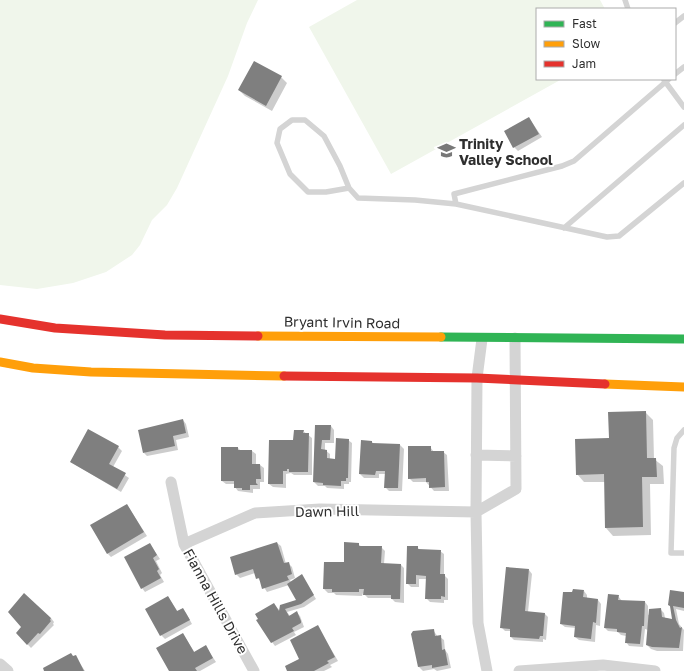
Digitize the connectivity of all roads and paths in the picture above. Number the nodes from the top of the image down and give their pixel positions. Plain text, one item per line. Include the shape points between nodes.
1 (633, 0) edge
2 (626, 5) edge
3 (684, 16) edge
4 (676, 22) edge
5 (684, 67) edge
6 (676, 73) edge
7 (666, 80) edge
8 (684, 107) edge
9 (684, 125) edge
10 (684, 183) edge
11 (349, 188) junction
12 (456, 204) junction
13 (564, 228) junction
14 (0, 319) edge
15 (515, 338) junction
16 (482, 339) junction
17 (684, 339) edge
18 (0, 362) edge
19 (477, 378) junction
20 (515, 380) junction
21 (684, 387) edge
22 (684, 430) edge
23 (476, 455) junction
24 (516, 456) junction
25 (170, 482) dead end
26 (476, 512) junction
27 (184, 544) junction
28 (684, 553) edge
29 (0, 664) edge
30 (8, 671) edge
31 (254, 671) edge
32 (487, 671) edge
33 (518, 671) edge
34 (655, 671) edge

1 - 2 lane
3 - 4 lane
5 - 6 lane
7 - 8 lane
7 - 12 lane via 574,161 454,194
9 - 13 lane
10 - 13 lane via 619,236 606,237
11 - 11 lane via 324,136 305,120 292,120 280,129 277,143 290,174 308,192
11 - 12 lane via 358,198
12 - 13 lane
14 - 16 main road, Bryant Irvin Road via 55,328 165,335
15 - 16 main road, Bryant Irvin Road
15 - 17 main road, Bryant Irvin Road
15 - 20 street
16 - 19 street
18 - 19 main road via 33,368 91,372
19 - 20 main road
19 - 23 street
20 - 21 main road
20 - 24 street
22 - 28 lane via 676,438 674,448 671,553
23 - 24 street
23 - 26 street
24 - 26 street via 516,489
25 - 27 street, Fianna Hills Drive
26 - 27 street, Dawn Hill via 320,509 255,513
26 - 32 street via 478,623
27 - 31 street, Fianna Hills Drive
29 - 30 street
33 - 34 street via 603,665

